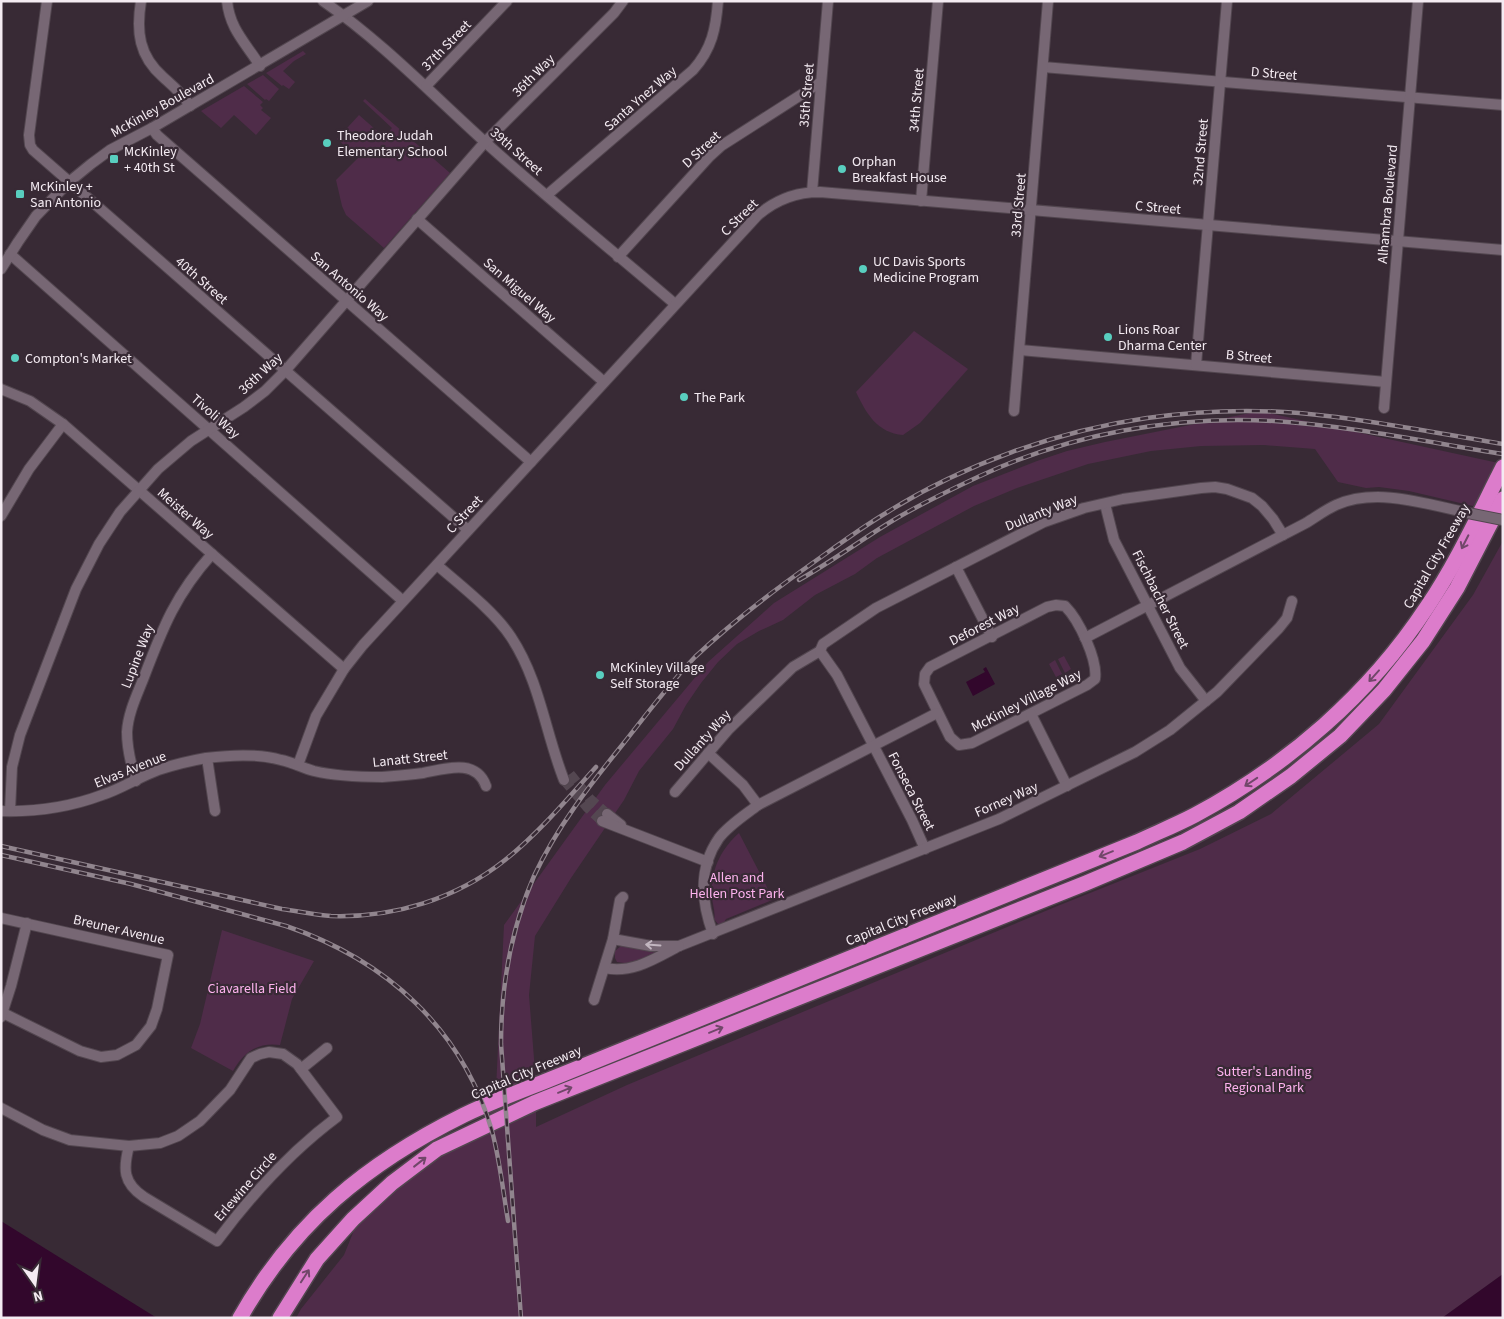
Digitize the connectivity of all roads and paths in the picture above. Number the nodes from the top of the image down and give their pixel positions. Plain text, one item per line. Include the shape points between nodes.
1 (47, 1) edge
2 (141, 1) edge
3 (227, 1) edge
4 (323, 1) edge
5 (368, 1) edge
6 (507, 1) edge
7 (623, 1) edge
8 (718, 1) edge
9 (828, 1) edge
10 (938, 1) edge
11 (1048, 1) edge
12 (1227, 1) edge
13 (1418, 1) edge
14 (343, 16) junction
15 (260, 66) junction
16 (1043, 67) junction
17 (821, 82) junction
18 (1220, 82) junction
19 (426, 86) junction
20 (1410, 98) junction
21 (190, 106) junction
22 (1503, 106) edge
23 (152, 128) junction
24 (485, 142) junction
25 (69, 182) junction
26 (812, 192) junction
27 (547, 195) junction
28 (921, 201) junction
29 (1031, 211) junction
30 (417, 219) junction
31 (1208, 225) junction
32 (1398, 242) junction
33 (1503, 250) edge
34 (10, 254) junction
35 (618, 257) junction
36 (1, 269) edge
37 (346, 301) junction
38 (675, 304) junction
39 (1020, 350) junction
40 (1196, 365) junction
41 (285, 371) junction
42 (604, 382) junction
43 (1386, 382) junction
44 (1, 389) edge
45 (1384, 408) dead end
46 (1014, 411) dead end
47 (63, 424) junction
48 (210, 429) junction
49 (531, 462) junction
50 (1503, 467) edge
51 (138, 490) junction
52 (1503, 499) edge
53 (1104, 504) junction
54 (1, 516) edge
55 (1503, 520) edge
56 (468, 530) junction
57 (1283, 535) junction
58 (212, 554) junction
59 (437, 565) junction
60 (956, 567) junction
61 (403, 601) junction
62 (1292, 601) dead end
63 (1148, 604) junction
64 (992, 637) junction
65 (1084, 638) junction
66 (820, 651) junction
67 (344, 669) junction
68 (1206, 701) junction
69 (938, 714) junction
70 (1031, 714) junction
71 (874, 745) junction
72 (708, 753) junction
73 (207, 758) junction
74 (298, 766) junction
75 (567, 777) tunnel mouth
76 (136, 781) junction
77 (486, 786) dead end
78 (1067, 786) junction
79 (675, 792) dead end
80 (758, 805) junction
81 (5, 811) edge
82 (215, 811) dead end
83 (604, 818) tunnel mouth
84 (925, 849) junction
85 (708, 862) junction
86 (623, 897) dead end
87 (1, 918) edge
88 (27, 923) junction
89 (713, 934) junction
90 (613, 939) junction
91 (679, 946) junction
92 (605, 968) junction
93 (594, 1000) dead end
94 (2, 1015) edge
95 (327, 1048) dead end
96 (301, 1069) junction
97 (1, 1108) edge
98 (129, 1146) junction
99 (240, 1318) edge
100 (280, 1318) edge

1 - 25 street, 40th Street via 29,140 37,154
2 - 21 street via 138,21 144,55
3 - 15 street via 236,31
4 - 14 street
5 - 14 street, McKinley Boulevard
6 - 19 street, 37th Street
7 - 24 street, 36th Way
8 - 27 street, Santa Ynez Way via 713,37 697,66
9 - 17 street, 35th Street
10 - 28 street, 34th Street
11 - 16 street, 33rd Street
12 - 18 street, 32nd Street
13 - 20 street, Alhambra Boulevard
14 - 15 street, McKinley Boulevard
14 - 19 street, 39th Street
15 - 21 street, McKinley Boulevard
16 - 18 street, D Street
16 - 29 street, 33rd Street
17 - 26 street, 35th Street
17 - 35 street, D Street via 721,146
18 - 20 street, D Street
18 - 31 street, 32nd Street
19 - 24 street, 39th Street
20 - 22 street, D Street
20 - 32 street, Alhambra Boulevard
21 - 23 street, McKinley Boulevard
23 - 25 street, McKinley Boulevard via 110,150
23 - 37 street, San Antonio Way
24 - 27 street, 39th Street
24 - 30 street, 36th Way
25 - 34 street, McKinley Boulevard via 36,216
25 - 41 street, 40th Street
26 - 28 street, C Street
26 - 38 street, C Street via 786,197 764,210
27 - 35 street, 39th Street
28 - 29 street, C Street
29 - 31 street, C Street
29 - 39 street, 33rd Street
30 - 37 street, 36th Way
30 - 42 street, San Miguel Way
31 - 32 street, C Street
31 - 40 street, 32nd Street
32 - 33 street, C Street
32 - 43 street, Alhambra Boulevard
34 - 36 street, McKinley Boulevard
34 - 48 street, Tivoli Way
35 - 38 street, 39th Street
37 - 41 street, 36th Way
37 - 49 street, San Antonio Way
38 - 42 street, C Street
39 - 40 street, B Street
39 - 46 street, 33rd Street
40 - 43 street, B Street
41 - 48 street, 36th Way via 244,407
41 - 56 street, 40th Street
42 - 49 street, C Street
43 - 45 street, Alhambra Boulevard
44 - 47 street, Meister Way via 30,401
47 - 51 street, Meister Way
47 - 54 street
48 - 51 street, 36th Way via 177,452
48 - 61 street, Tivoli Way
49 - 56 street, C Street
50 -> 99 highway, Capital City Freeway via 1460,553 1390,658 1334,717 1300,747 1249,784 1194,816 1137,842 568,1071 465,1115 427,1135 384,1160 331,1202 290,1244
51 - 58 street, Meister Way
51 - 81 street, 36th Way via 99,544 76,589 20,734
100 -> 52 highway via 317,1259 353,1219 392,1183 437,1149 534,1103 1183,842 1239,812 1333,742 1384,690 1423,641 1458,588
53 - 57 street, Dullanty Way via 1215,487 1227,489 1252,498 1262,506
53 - 60 street, Dullanty Way via 1044,522
53 - 63 street, Fischbacher Street via 1114,540
55 - 57 street, bridge via 1392,498 1369,497 1336,505
56 - 59 street, C Street
57 - 63 street
58 - 67 street, Meister Way
58 - 76 street, Lupine Way via 173,606 132,707 128,747
59 - 61 street, C Street
59 - 75 street via 510,635 537,690 557,757
60 - 64 street
60 - 66 street, Dullanty Way via 876,608 823,644
61 - 67 street, C Street
62 - 68 street, Forney Way via 1287,618 1279,628
63 - 65 street
63 - 68 street, Fischbacher Street via 1180,668
64 - 65 street, Deforest Way via 1056,605 1065,606 1071,612
64 - 69 street, Deforest Way via 930,667 925,674 924,684
65 - 70 street, McKinley Village Way via 1094,662 1095,679
66 - 71 street via 837,675
66 - 72 street, Dullanty Way via 793,667
67 - 74 street, C Street via 316,716
68 - 78 street, Forney Way via 1142,748
69 - 70 street, McKinley Village Way via 950,736 960,745 972,743
69 - 71 street
70 - 78 street
71 - 80 street
71 - 84 street, Fonseca Street
72 - 79 street, Dullanty Way
72 - 80 street via 743,785
73 - 74 street, Elvas Avenue via 252,756 280,759
73 - 76 street, Elvas Avenue via 157,771
73 - 82 street
74 - 77 street, Lanatt Street via 371,777 468,768 482,777
76 - 81 street, Elvas Avenue via 83,801 45,809
78 - 84 street, Forney Way via 999,819
80 - 85 street via 720,837
83 - 85 street via 632,833
84 - 89 street, Forney Way
85 - 89 street via 702,887 703,902
86 - 90 street
87 - 88 street, Breuner Avenue
88 - 94 street
88 - 94 street, Breuner Avenue via 168,955 157,1008 150,1026 136,1045 117,1055 101,1057 80,1051
89 - 91 street, Forney Way
91 -> 90 street, Forney Way via 651,946
90 - 92 street
91 - 92 street, Forney Way via 625,970
92 - 93 street
95 - 96 street
96 - 98 street, Erlewine Circle via 278,1053 251,1058 230,1090 188,1130 160,1143
96 - 98 street, Erlewine Circle via 337,1117 280,1165 218,1241 135,1190 124,1165
97 - 98 street via 70,1140

